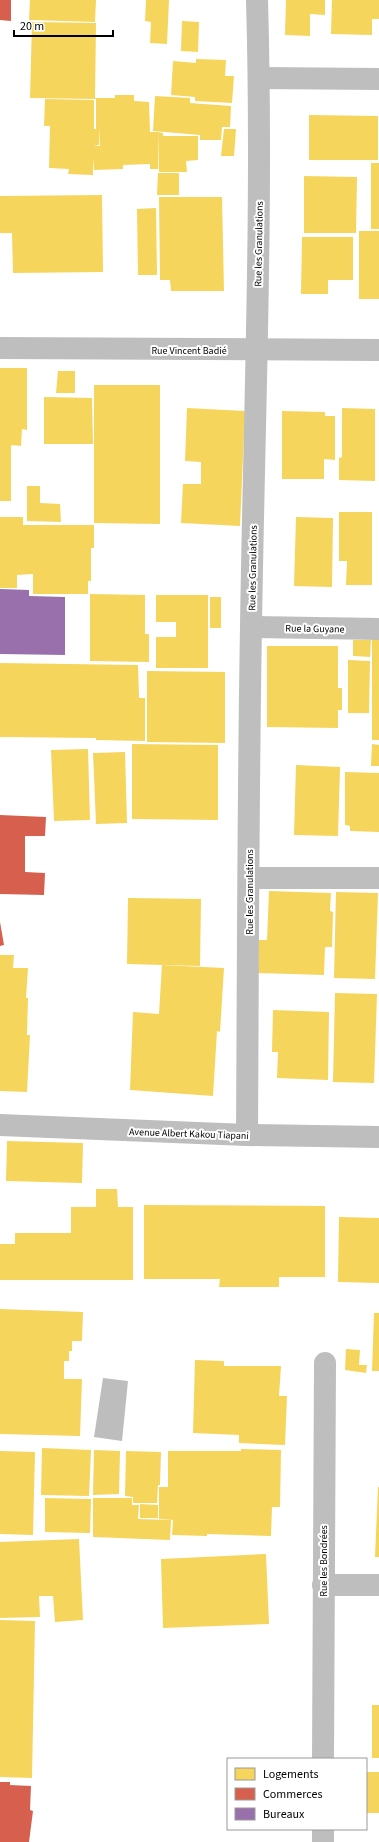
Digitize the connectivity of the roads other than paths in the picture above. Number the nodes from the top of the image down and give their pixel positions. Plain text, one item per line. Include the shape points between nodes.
1 (257, 0) edge
2 (259, 78) junction
3 (379, 79) edge
4 (0, 348) edge
5 (257, 350) junction
6 (379, 350) edge
7 (250, 628) junction
8 (379, 629) edge
9 (249, 878) junction
10 (379, 878) edge
11 (0, 1125) edge
12 (248, 1135) junction
13 (379, 1137) edge
14 (325, 1363) dead end
15 (323, 1585) junction
16 (379, 1585) edge
17 (323, 1758) edge
18 (323, 1830) edge
19 (323, 1842) edge

1 - 2 street, Rue les Granulations
2 - 3 street
2 - 5 street, Rue les Granulations
4 - 5 street, Rue Vincent Badié
5 - 6 street, Rue Vincent Badié
5 - 7 street, Rue les Granulations
7 - 8 street, Rue la Guyane
7 - 9 street, Rue les Granulations
9 - 10 street
9 - 12 street, Rue les Granulations
11 - 12 street, Avenue Albert Kakou Tiapani
12 - 13 street, Avenue Albert Kakou Tiapani
14 - 15 street, Rue les Bondrées
15 - 16 street
15 - 17 street, Rue les Bondrées
18 - 19 street

